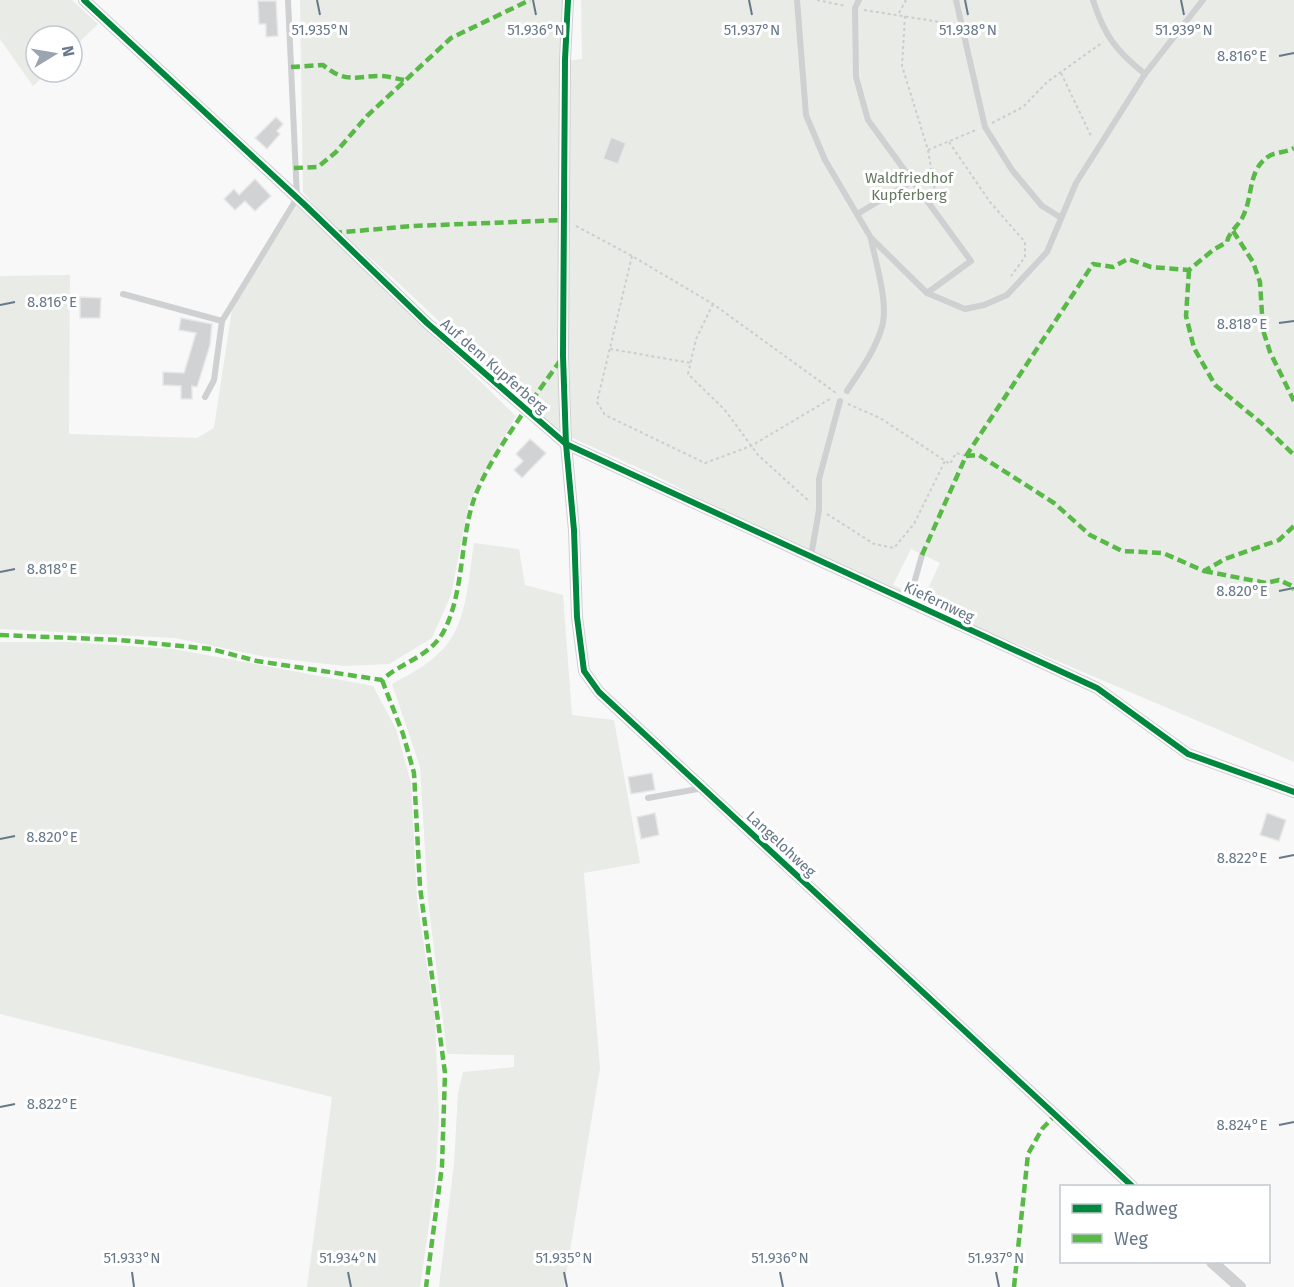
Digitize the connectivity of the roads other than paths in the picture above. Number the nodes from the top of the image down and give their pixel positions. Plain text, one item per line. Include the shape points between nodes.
1 (84, 0) edge
2 (288, 0) edge
3 (568, 0) edge
4 (797, 0) edge
5 (859, 0) edge
6 (956, 0) edge
7 (1093, 0) edge
8 (1203, 0) edge
9 (1145, 74) junction
10 (911, 182) junction
11 (297, 198) junction
12 (859, 213) junction
13 (1060, 218) junction
14 (871, 238) junction
15 (927, 293) junction
16 (123, 294) dead end
17 (222, 321) junction
18 (847, 391) dead end
19 (205, 398) dead end
20 (840, 401) road end
21 (566, 444) junction
22 (922, 555) dead end
23 (811, 556) junction
24 (909, 601) junction
25 (703, 787) junction
26 (1294, 792) edge
27 (648, 798) dead end
28 (1131, 1185) edge
29 (1213, 1263) edge
30 (1240, 1287) edge

1 - 11 street, Auf dem Kupferberg
2 - 11 lane
3 - 21 street, Auf dem Kupferberg via 563,356
4 - 12 lane via 806,116 825,159
5 - 10 lane via 855,8 856,77 867,120
6 - 13 lane via 985,127 1012,170 1042,206
7 - 9 lane via 1107,38
8 - 9 lane
9 - 13 lane via 1076,183
10 - 12 lane
10 - 15 lane via 971,261
11 - 17 lane
11 - 21 street, Auf dem Kupferberg via 427,323
12 - 14 lane
13 - 15 lane via 1047,252 1007,296 965,309
14 - 15 lane
14 - 18 lane via 883,299 882,328
16 - 17 lane
17 - 19 lane via 214,380
20 - 23 lane via 819,479 819,510
21 - 23 street, Kiefernweg
21 - 25 street, Langelohweg via 584,671 598,692
22 - 24 lane
23 - 24 street, Kiefernweg
24 - 26 street, Kiefernweg via 1096,688 1188,754
25 - 27 lane
25 - 28 street, Langelohweg
29 - 30 street

